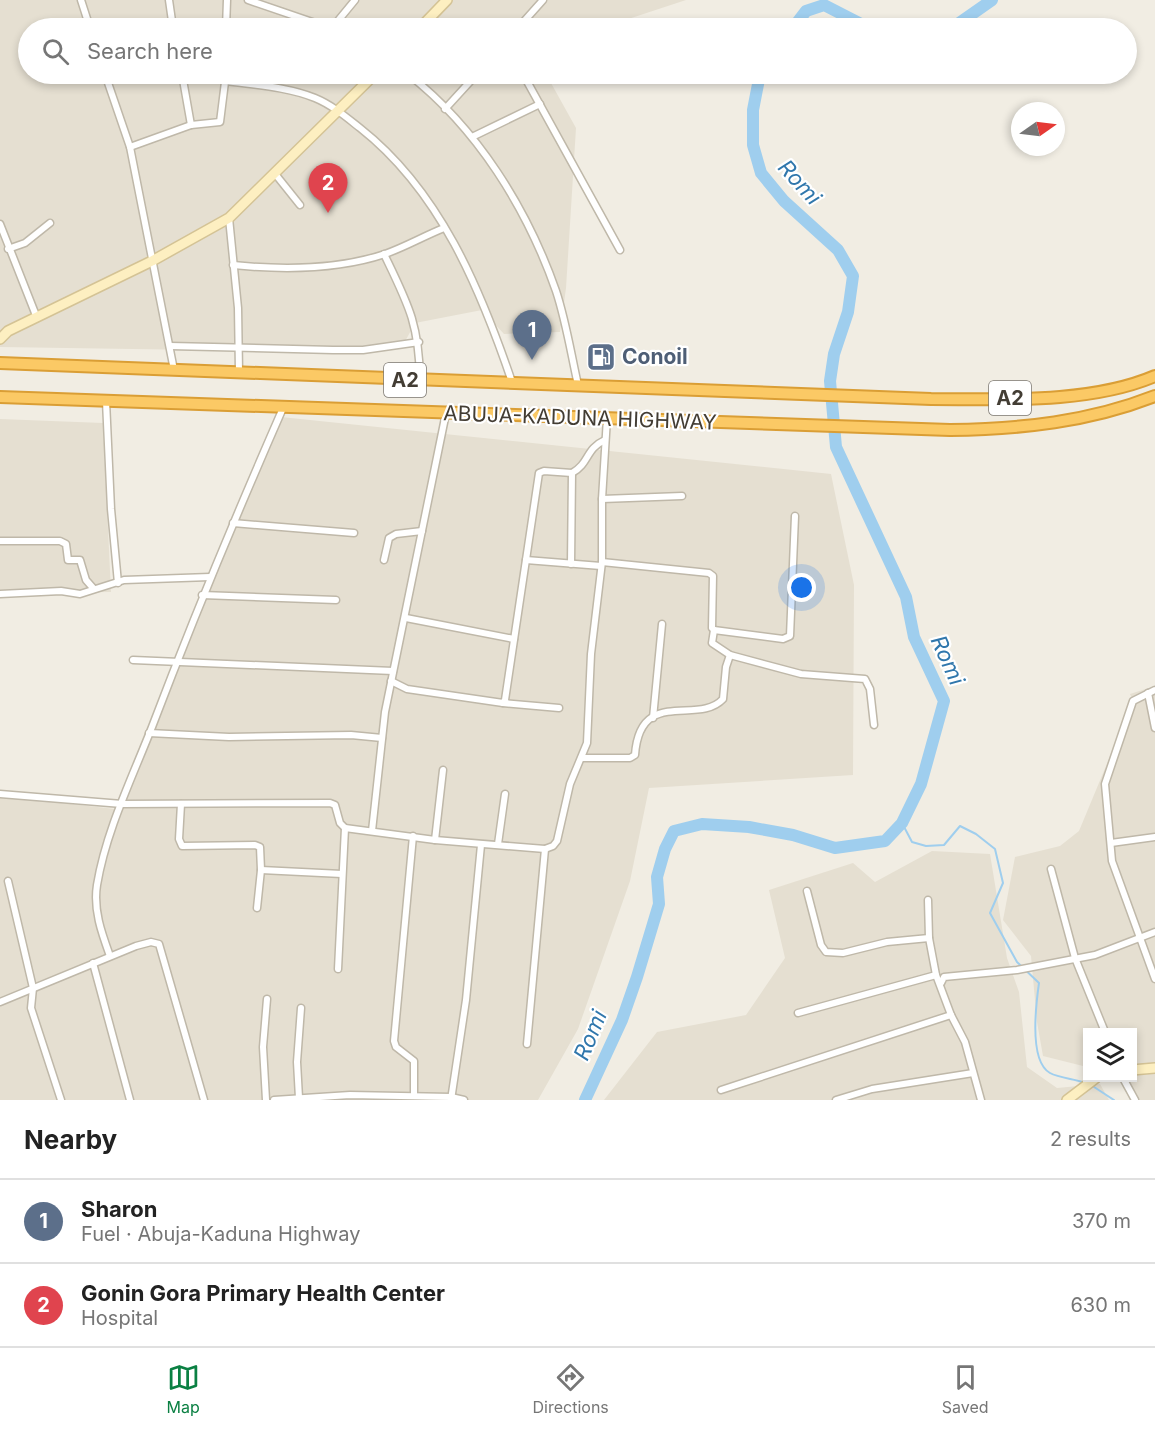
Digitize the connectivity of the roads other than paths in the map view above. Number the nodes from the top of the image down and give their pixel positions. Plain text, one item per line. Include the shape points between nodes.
1 (81, 0) edge
2 (169, 0) edge
3 (227, 0) edge
4 (248, 0) edge
5 (355, 0) edge
6 (447, 0) edge
7 (543, 0) edge
8 (87, 18) edge
9 (172, 18) edge
10 (226, 18) edge
11 (301, 18) edge
12 (340, 18) edge
13 (430, 18) edge
14 (527, 18) edge
15 (108, 84) edge
16 (184, 84) edge
17 (225, 84) edge
18 (255, 84) edge
19 (365, 84) edge
20 (419, 84) edge
21 (468, 84) edge
22 (529, 84) edge
23 (540, 104) junction
24 (445, 109) junction
25 (338, 110) junction
26 (191, 126) junction
27 (472, 137) junction
28 (130, 147) junction
29 (276, 175) junction
30 (300, 205) dead end
31 (229, 218) junction
32 (50, 223) dead end
33 (0, 224) edge
34 (444, 228) junction
35 (8, 249) junction
36 (620, 250) dead end
37 (384, 254) junction
38 (152, 261) junction
39 (233, 265) junction
40 (37, 318) junction
41 (0, 339) edge
42 (419, 342) junction
43 (170, 346) junction
44 (238, 348) junction
45 (0, 363) edge
46 (174, 370) junction
47 (239, 373) junction
48 (1155, 376) edge
49 (420, 380) junction
50 (512, 382) junction
51 (578, 385) junction
52 (1155, 396) edge
53 (0, 397) edge
54 (106, 401) junction
55 (283, 408) junction
56 (446, 413) junction
57 (607, 417) junction
58 (605, 440) junction
59 (572, 473) junction
60 (682, 496) dead end
61 (602, 500) junction
62 (795, 516) dead end
63 (233, 523) junction
64 (422, 531) junction
65 (354, 533) dead end
66 (0, 541) edge
67 (384, 560) dead end
68 (526, 560) junction
69 (571, 564) junction
70 (602, 564) junction
71 (210, 577) junction
72 (118, 583) junction
73 (93, 588) junction
74 (0, 594) edge
75 (202, 595) junction
76 (336, 600) dead end
77 (406, 618) junction
78 (662, 624) dead end
79 (714, 630) junction
80 (513, 639) junction
81 (730, 655) junction
82 (133, 660) dead end
83 (177, 660) junction
84 (393, 671) junction
85 (391, 681) junction
86 (1151, 691) edge
87 (721, 702) junction
88 (503, 703) junction
89 (732, 703) dead end
90 (559, 708) dead end
91 (653, 718) junction
92 (874, 724) dead end
93 (1155, 728) edge
94 (149, 732) junction
95 (382, 738) junction
96 (582, 758) junction
97 (443, 770) dead end
98 (0, 794) edge
99 (505, 794) dead end
100 (122, 804) junction
101 (181, 804) junction
102 (345, 828) junction
103 (372, 831) junction
104 (413, 836) junction
105 (1155, 837) edge
106 (435, 840) junction
107 (1111, 843) junction
108 (498, 844) junction
109 (478, 846) junction
110 (545, 849) junction
111 (261, 870) junction
112 (1051, 870) dead end
113 (342, 874) junction
114 (8, 881) dead end
115 (807, 891) dead end
116 (928, 900) dead end
117 (256, 908) dead end
118 (1155, 932) edge
119 (929, 938) junction
120 (1139, 939) junction
121 (110, 956) junction
122 (1075, 958) junction
123 (93, 963) junction
124 (338, 969) dead end
125 (936, 975) junction
126 (1155, 979) edge
127 (941, 983) junction
128 (33, 988) junction
129 (267, 999) dead end
130 (0, 1002) edge
131 (301, 1008) dead end
132 (798, 1013) dead end
133 (951, 1015) junction
134 (1103, 1028) edge
135 (527, 1044) dead end
136 (1155, 1068) edge
137 (1137, 1070) edge
138 (973, 1073) junction
139 (1088, 1082) edge
140 (1126, 1082) edge
141 (721, 1090) dead end
142 (414, 1096) junction
143 (299, 1098) junction
144 (451, 1099) edge
145 (61, 1100) edge
146 (130, 1100) edge
147 (204, 1100) edge
148 (266, 1100) edge
149 (274, 1100) edge
150 (464, 1100) edge
151 (836, 1100) edge
152 (981, 1100) edge
153 (1066, 1100) edge
154 (1135, 1100) edge

1 - 8 street
2 - 9 street
3 - 10 street
4 - 11 street
5 - 12 street
6 - 13 street
7 - 14 street
15 - 28 street
16 - 26 street
17 - 26 street via 220,122
18 - 25 street via 314,98
19 - 25 street
20 - 24 street
21 - 24 street
22 - 23 street
23 - 27 street
23 - 36 street
24 - 27 street
25 - 29 street
25 - 34 street via 405,170
26 - 28 street
27 - 51 street via 514,199 538,248 556,292
28 - 38 street
29 - 30 street
29 - 31 street
31 - 38 street
31 - 39 street
32 - 35 street via 25,243
33 - 35 street
34 - 37 street
34 - 50 street via 489,313
35 - 40 street
37 - 39 street via 299,268
37 - 42 street via 411,311
38 - 40 street
38 - 43 street
39 - 44 street
40 - 41 street via 8,331
42 - 44 street via 363,350
42 - 49 street
43 - 44 street
43 - 46 street
44 - 47 street
45 - 46 highway, ABUJA-KADUNA HIGHWAY / A2
46 - 47 highway, ABUJA-KADUNA HIGHWAY / A2
47 - 49 highway, ABUJA-KADUNA HIGHWAY / A2
48 - 51 highway, ABUJA-KADUNA HIGHWAY / A2 via 1107,390 1023,398 931,399
49 - 50 highway, ABUJA-KADUNA HIGHWAY / A2
50 - 51 highway, ABUJA-KADUNA HIGHWAY / A2
52 - 57 highway, ABUJA-KADUNA HIGHWAY / A2 via 1103,414 1034,427 950,430
53 - 54 highway, ABUJA-KADUNA HIGHWAY / A2
54 - 55 highway, ABUJA-KADUNA HIGHWAY / A2
54 - 72 street
55 - 56 highway, ABUJA-KADUNA HIGHWAY / A2
55 - 63 street
56 - 57 highway, ABUJA-KADUNA HIGHWAY / A2
56 - 64 street
57 - 58 street
58 - 59 street via 593,445 583,465
58 - 61 street
59 - 68 street via 539,473
59 - 69 street
60 - 61 street
61 - 70 street
62 - 79 street via 789,636 783,639
63 - 65 street
63 - 71 street
64 - 67 street via 389,538
64 - 77 street
66 - 73 street via 66,544 68,560 80,560
68 - 69 street
68 - 80 street
69 - 70 street
70 - 79 street via 710,573 714,586
70 - 96 street via 591,654 587,743
71 - 72 street
71 - 75 street
72 - 73 street
73 - 74 street via 80,594
75 - 76 street
75 - 83 street
77 - 80 street
77 - 84 street
78 - 91 street
79 - 81 street via 712,643
80 - 88 street
81 - 87 street
81 - 92 street via 801,674 865,679
82 - 83 street
83 - 84 street
83 - 94 street
84 - 85 street
85 - 88 street via 407,689
85 - 95 street
86 - 93 street
86 - 107 street via 1133,701 1105,784
87 - 89 street
87 - 91 street
88 - 90 street
91 - 96 street via 640,728 635,754 630,758
94 - 95 street
94 - 100 street
95 - 103 street
96 - 110 street via 570,784 557,841
97 - 106 street
98 - 100 street
99 - 108 street
100 - 101 street
100 - 121 street via 97,887 100,926
101 - 102 street via 333,803
101 - 111 street via 182,846 258,845
102 - 103 street
102 - 113 street
103 - 104 street
104 - 106 street
104 - 142 street via 394,1041 414,1061
105 - 107 street
106 - 109 street
107 - 120 street via 1112,861
108 - 109 street
108 - 110 street
109 - 144 street via 466,999
110 - 135 street
111 - 113 street
111 - 117 street
112 - 122 street
113 - 124 street
114 - 128 street
115 - 119 street via 826,951 843,953 887,942
116 - 119 street
118 - 120 street
119 - 125 street
120 - 122 street
120 - 126 street
121 - 123 street
121 - 147 street via 151,942 159,944
122 - 127 street via 1017,970 944,977
122 - 134 street
123 - 128 street
123 - 146 street
125 - 127 street
125 - 132 street
127 - 133 street
128 - 130 street
128 - 145 street via 31,1008
129 - 148 street via 263,1047
131 - 143 street
133 - 138 street via 965,1042
133 - 141 street
136 - 137 street
138 - 151 street via 872,1089
138 - 152 street
139 - 153 street
140 - 154 street
142 - 143 street
142 - 144 street
143 - 149 street
144 - 150 street

